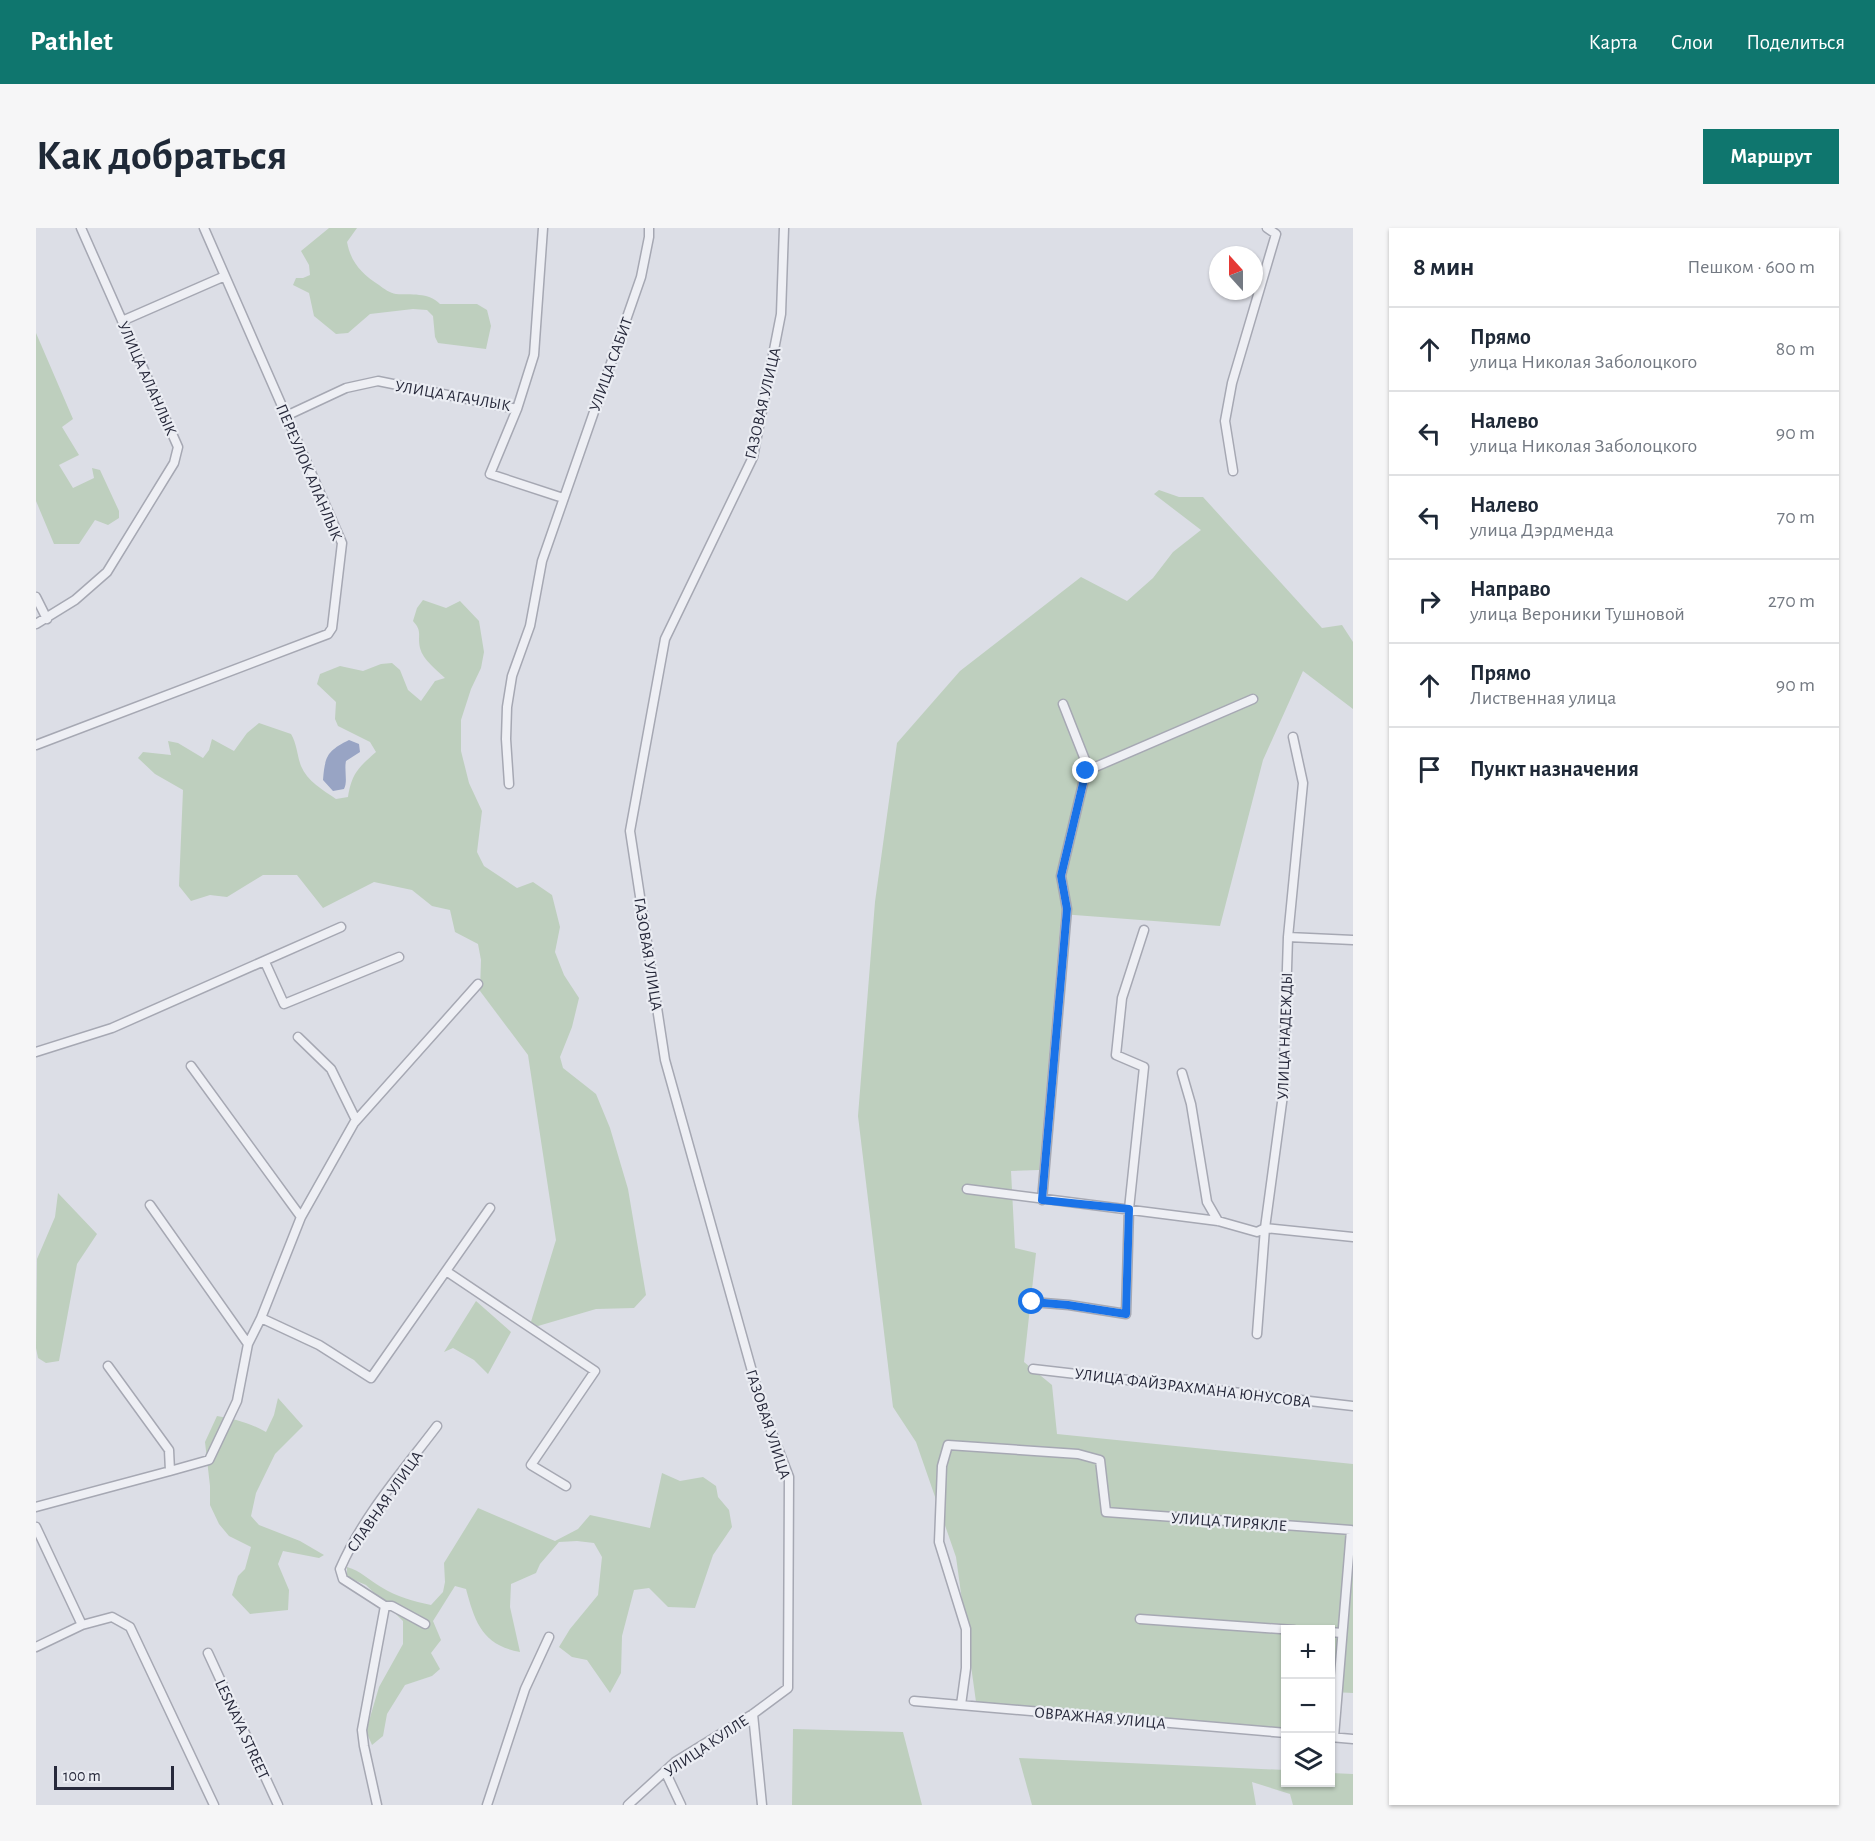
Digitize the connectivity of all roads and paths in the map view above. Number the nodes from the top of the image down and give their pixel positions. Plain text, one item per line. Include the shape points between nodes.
1 (81, 228) edge
2 (204, 228) edge
3 (543, 228) edge
4 (649, 228) edge
5 (784, 228) edge
6 (1267, 228) edge
7 (225, 276) junction
8 (123, 321) junction
9 (517, 409) junction
10 (286, 416) junction
11 (1233, 471) dead end
12 (562, 498) junction
13 (36, 597) edge
14 (47, 619) junction
15 (36, 624) edge
16 (1254, 699) dead end
17 (1063, 704) dead end
18 (1293, 737) dead end
19 (36, 745) edge
20 (1089, 770) junction
21 (509, 784) dead end
22 (341, 927) dead end
23 (1144, 930) dead end
24 (1288, 937) junction
25 (1353, 940) edge
26 (399, 957) dead end
27 (265, 962) junction
28 (477, 984) dead end
29 (298, 1037) dead end
30 (36, 1052) edge
31 (191, 1066) dead end
32 (1182, 1072) dead end
33 (356, 1120) junction
34 (967, 1189) dead end
35 (1042, 1200) junction
36 (150, 1205) dead end
37 (490, 1208) dead end
38 (1129, 1209) junction
39 (301, 1216) junction
40 (1218, 1221) junction
41 (1265, 1228) junction
42 (1353, 1237) edge
43 (446, 1271) junction
44 (1032, 1302) dead end
45 (261, 1318) junction
46 (1257, 1334) dead end
47 (248, 1344) junction
48 (108, 1366) dead end
49 (1033, 1368) dead end
50 (1353, 1406) edge
51 (437, 1426) dead end
52 (170, 1471) junction
53 (566, 1486) dead end
54 (36, 1507) edge
55 (36, 1527) edge
56 (38, 1538) edge
57 (385, 1606) junction
58 (1140, 1619) dead end
59 (425, 1624) dead end
60 (82, 1625) junction
61 (1281, 1628) edge
62 (1335, 1632) edge
63 (1342, 1633) junction
64 (549, 1637) dead end
65 (36, 1647) edge
66 (208, 1653) dead end
67 (788, 1688) joint
68 (914, 1701) dead end
69 (961, 1705) junction
70 (753, 1714) junction
71 (1281, 1733) edge
72 (1332, 1733) edge
73 (1335, 1737) edge
74 (1353, 1739) edge
75 (664, 1771) junction
76 (214, 1805) edge
77 (278, 1805) edge
78 (377, 1805) edge
79 (487, 1805) edge
80 (628, 1805) edge
81 (681, 1805) edge
82 (762, 1805) edge

1 - 8 street, УЛИЦА АЛАНЛЫК
2 - 7 street, ПЕРЕУЛОК АЛАНЛЫК
3 - 9 street, УЛИЦА АГАЧЛЫК via 534,355
4 - 12 street, УЛИЦА САБИТ via 641,277
5 - 67 street, ГАЗОВАЯ УЛИЦА via 782,314 753,457 665,639 630,831 665,1060 762,1407 789,1477
6 - 11 street via 1276,234 1232,383 1225,422
7 - 8 street
7 - 10 street, ПЕРЕУЛОК АЛАНЛЫК
8 - 14 street, УЛИЦА АЛАНЛЫК via 178,447 174,462 107,572
9 - 10 street, УЛИЦА АГАЧЛЫК via 378,381 346,388
9 - 12 street via 490,474
10 - 19 street, ПЕРЕУЛОК АЛАНЛЫК via 342,543 331,631
12 - 21 street, УЛИЦА САБИТ via 542,561 530,626 512,676 506,739
13 - 14 street
14 - 15 street, УЛИЦА АЛАНЛЫК
16 - 20 street
17 - 20 street
18 - 24 street, УЛИЦА НАДЕЖДЫ via 1303,783
20 - 35 street via 1061,876 1067,909
22 - 27 street
23 - 38 street via 1122,998 1116,1055 1144,1067
24 - 25 street
24 - 41 street, УЛИЦА НАДЕЖДЫ via 1283,1095
26 - 27 street via 284,1004
27 - 30 street via 112,1028
28 - 33 street
29 - 33 street via 331,1069
31 - 39 street
32 - 40 street via 1207,1202
33 - 39 street
34 - 35 street
35 - 38 street
36 - 47 street
37 - 43 street
38 - 40 street
38 - 44 street via 1126,1314
39 - 45 street
40 - 41 street via 1257,1232
41 - 42 street
41 - 46 street, УЛИЦА НАДЕЖДЫ
43 - 45 street via 370,1378 319,1345
43 - 53 street via 595,1371 531,1465
45 - 47 street
47 - 52 street via 237,1401 209,1460
48 - 52 street via 169,1450
49 - 50 street, УЛИЦА ФАЙЗРАХМАНА ЮНУСОВА
51 - 57 street, СЛАВНАЯ УЛИЦА via 377,1505 340,1569 344,1579
52 - 54 street
55 - 56 street
56 - 60 street
57 - 59 street
57 - 78 street via 362,1730
58 - 61 street
60 - 65 street
60 - 76 street via 112,1617 130,1627
62 - 63 street
63 - 69 street, УЛИЦА ТИРЯКЛЕ via 1351,1530 1106,1512 1100,1460 1078,1454 948,1445 942,1466 939,1542 966,1629
63 - 72 street
64 - 79 street via 525,1689
66 - 77 street, LESNAYA STREET
67 - 70 street, УЛИЦА КУЛЛЕ
68 - 69 street, ОВРАЖНАЯ УЛИЦА
69 - 71 street, ОВРАЖНАЯ УЛИЦА
70 - 75 street, УЛИЦА КУЛЛЕ
70 - 82 street
73 - 74 street
75 - 80 street, УЛИЦА КУЛЛЕ
75 - 81 street

